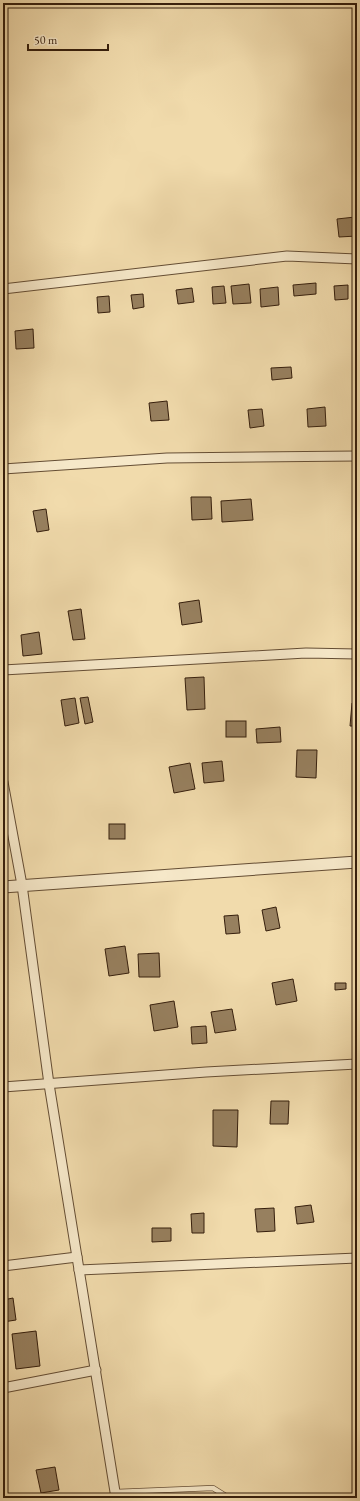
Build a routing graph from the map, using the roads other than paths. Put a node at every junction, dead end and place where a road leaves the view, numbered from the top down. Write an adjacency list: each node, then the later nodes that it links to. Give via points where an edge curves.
1 (357, 259): 2 (street, via 287,256)
2 (3, 289)
3 (357, 456): 4 (street, via 167,458)
4 (3, 469)
5 (357, 654): 6 (street, via 306,653)
6 (3, 670)
7 (3, 782): 9 (street)
8 (357, 862): 9 (street)
9 (22, 886): 10 (street); 12 (street)
10 (3, 887)
11 (357, 1064): 12 (street)
12 (49, 1084): 13 (street); 14 (street)
13 (3, 1087)
14 (77, 1257): 16 (street); 17 (street)
15 (357, 1258): 17 (street)
16 (3, 1266)
17 (79, 1270): 18 (street)
18 (96, 1370): 19 (street); 20 (street)
19 (3, 1388)
20 (116, 1495): 21 (lane, via 213,1488)
21 (229, 1498)

